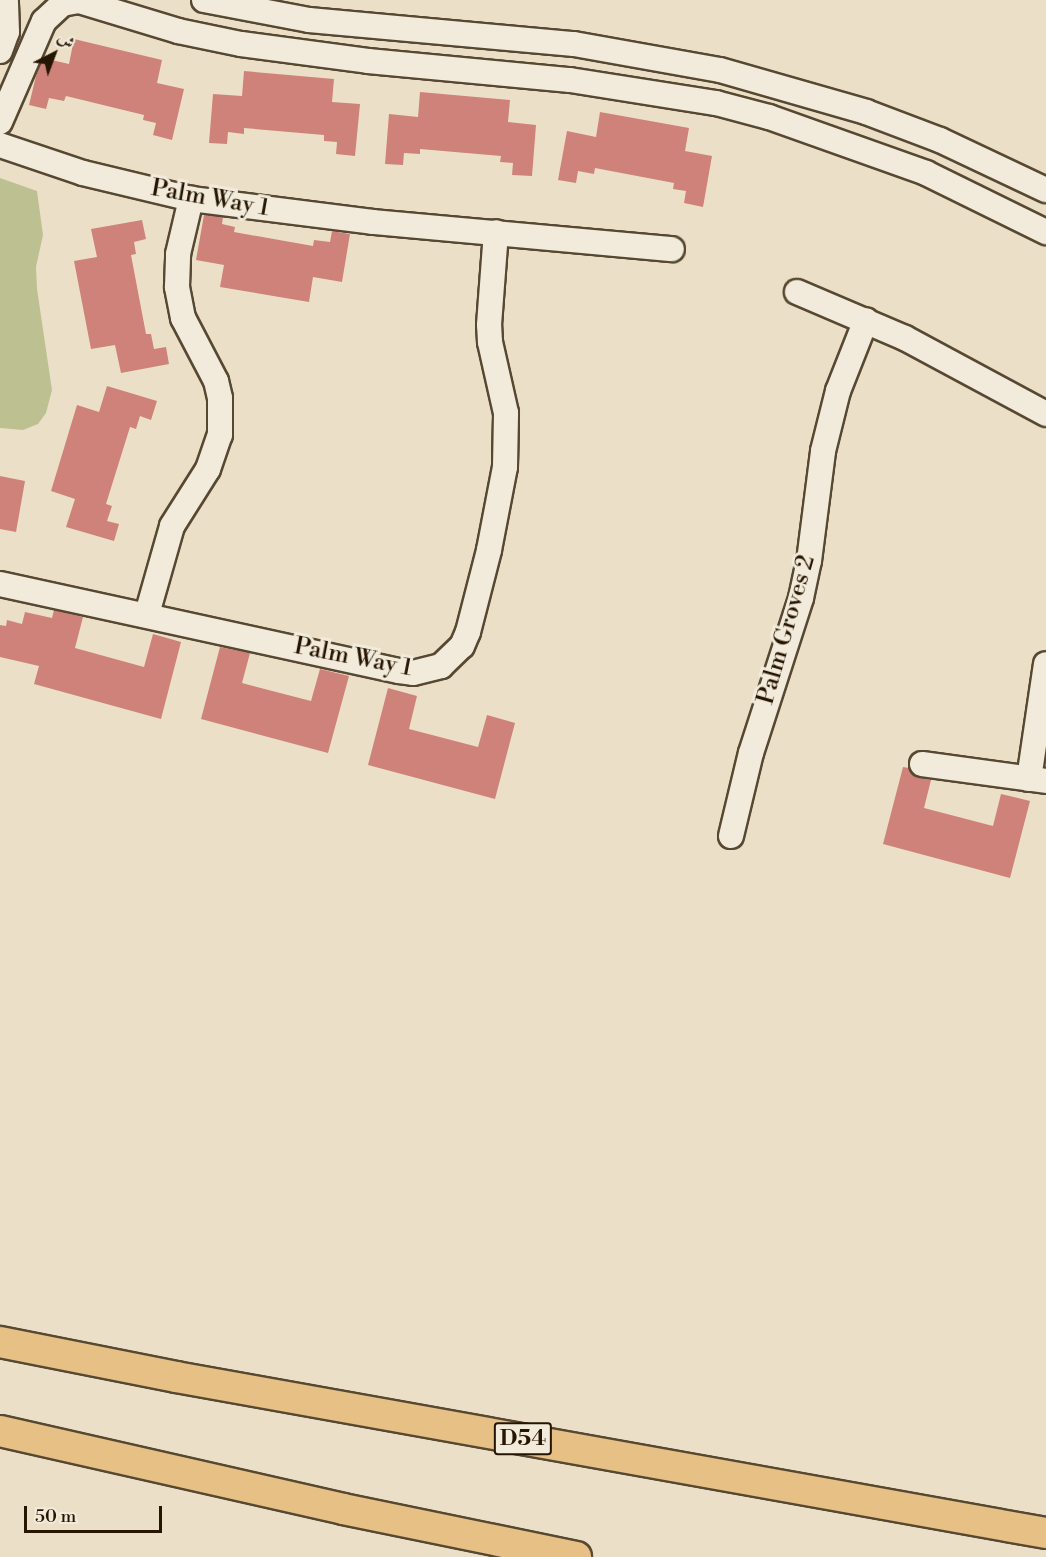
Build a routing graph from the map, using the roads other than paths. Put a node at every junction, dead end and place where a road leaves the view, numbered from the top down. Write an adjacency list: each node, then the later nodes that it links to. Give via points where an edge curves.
1 (204, 0): 7 (street, via 309,20 574,44 670,59)
2 (77, 1): 4 (street, via 55,8); 8 (street, via 178,31 273,49 570,80)
3 (4, 17): 4 (street, via 25,22); 5 (street, via 5,40)
4 (36, 36): 6 (street)
5 (0, 51)
6 (10, 73): 9 (street)
7 (753, 78): 8 (street, via 735,86 696,80 685,85); 11 (street, via 866,112)
8 (679, 96): 13 (street, via 769,117 862,148 926,173)
9 (0, 122)
10 (0, 145): 12 (street, Palm Way 1, via 83,173)
11 (1039, 179)
12 (191, 199): 14 (street, Palm Way 1); 20 (street, via 178,254 177,287 183,318 216,381 220,435 208,469 172,526)
13 (1044, 231)
14 (496, 232): 15 (street, Palm Way 1); 20 (street, Palm Way 1, via 489,325 506,413 506,467 468,632 453,657 441,666 413,673)
15 (672, 249)
16 (797, 292): 17 (street)
17 (866, 320): 18 (street); 24 (street, Palm Groves 2, via 837,391 823,451 801,598 751,753)
18 (1046, 414)
19 (0, 584): 20 (street, Palm Way 1)
20 (147, 614)
21 (1046, 664): 23 (street)
22 (922, 764): 23 (street)
23 (1037, 780)
24 (731, 836)
25 (0, 1342): 27 (main road, D54)
26 (0, 1431): 28 (main road)
27 (1046, 1533)
28 (576, 1557)

